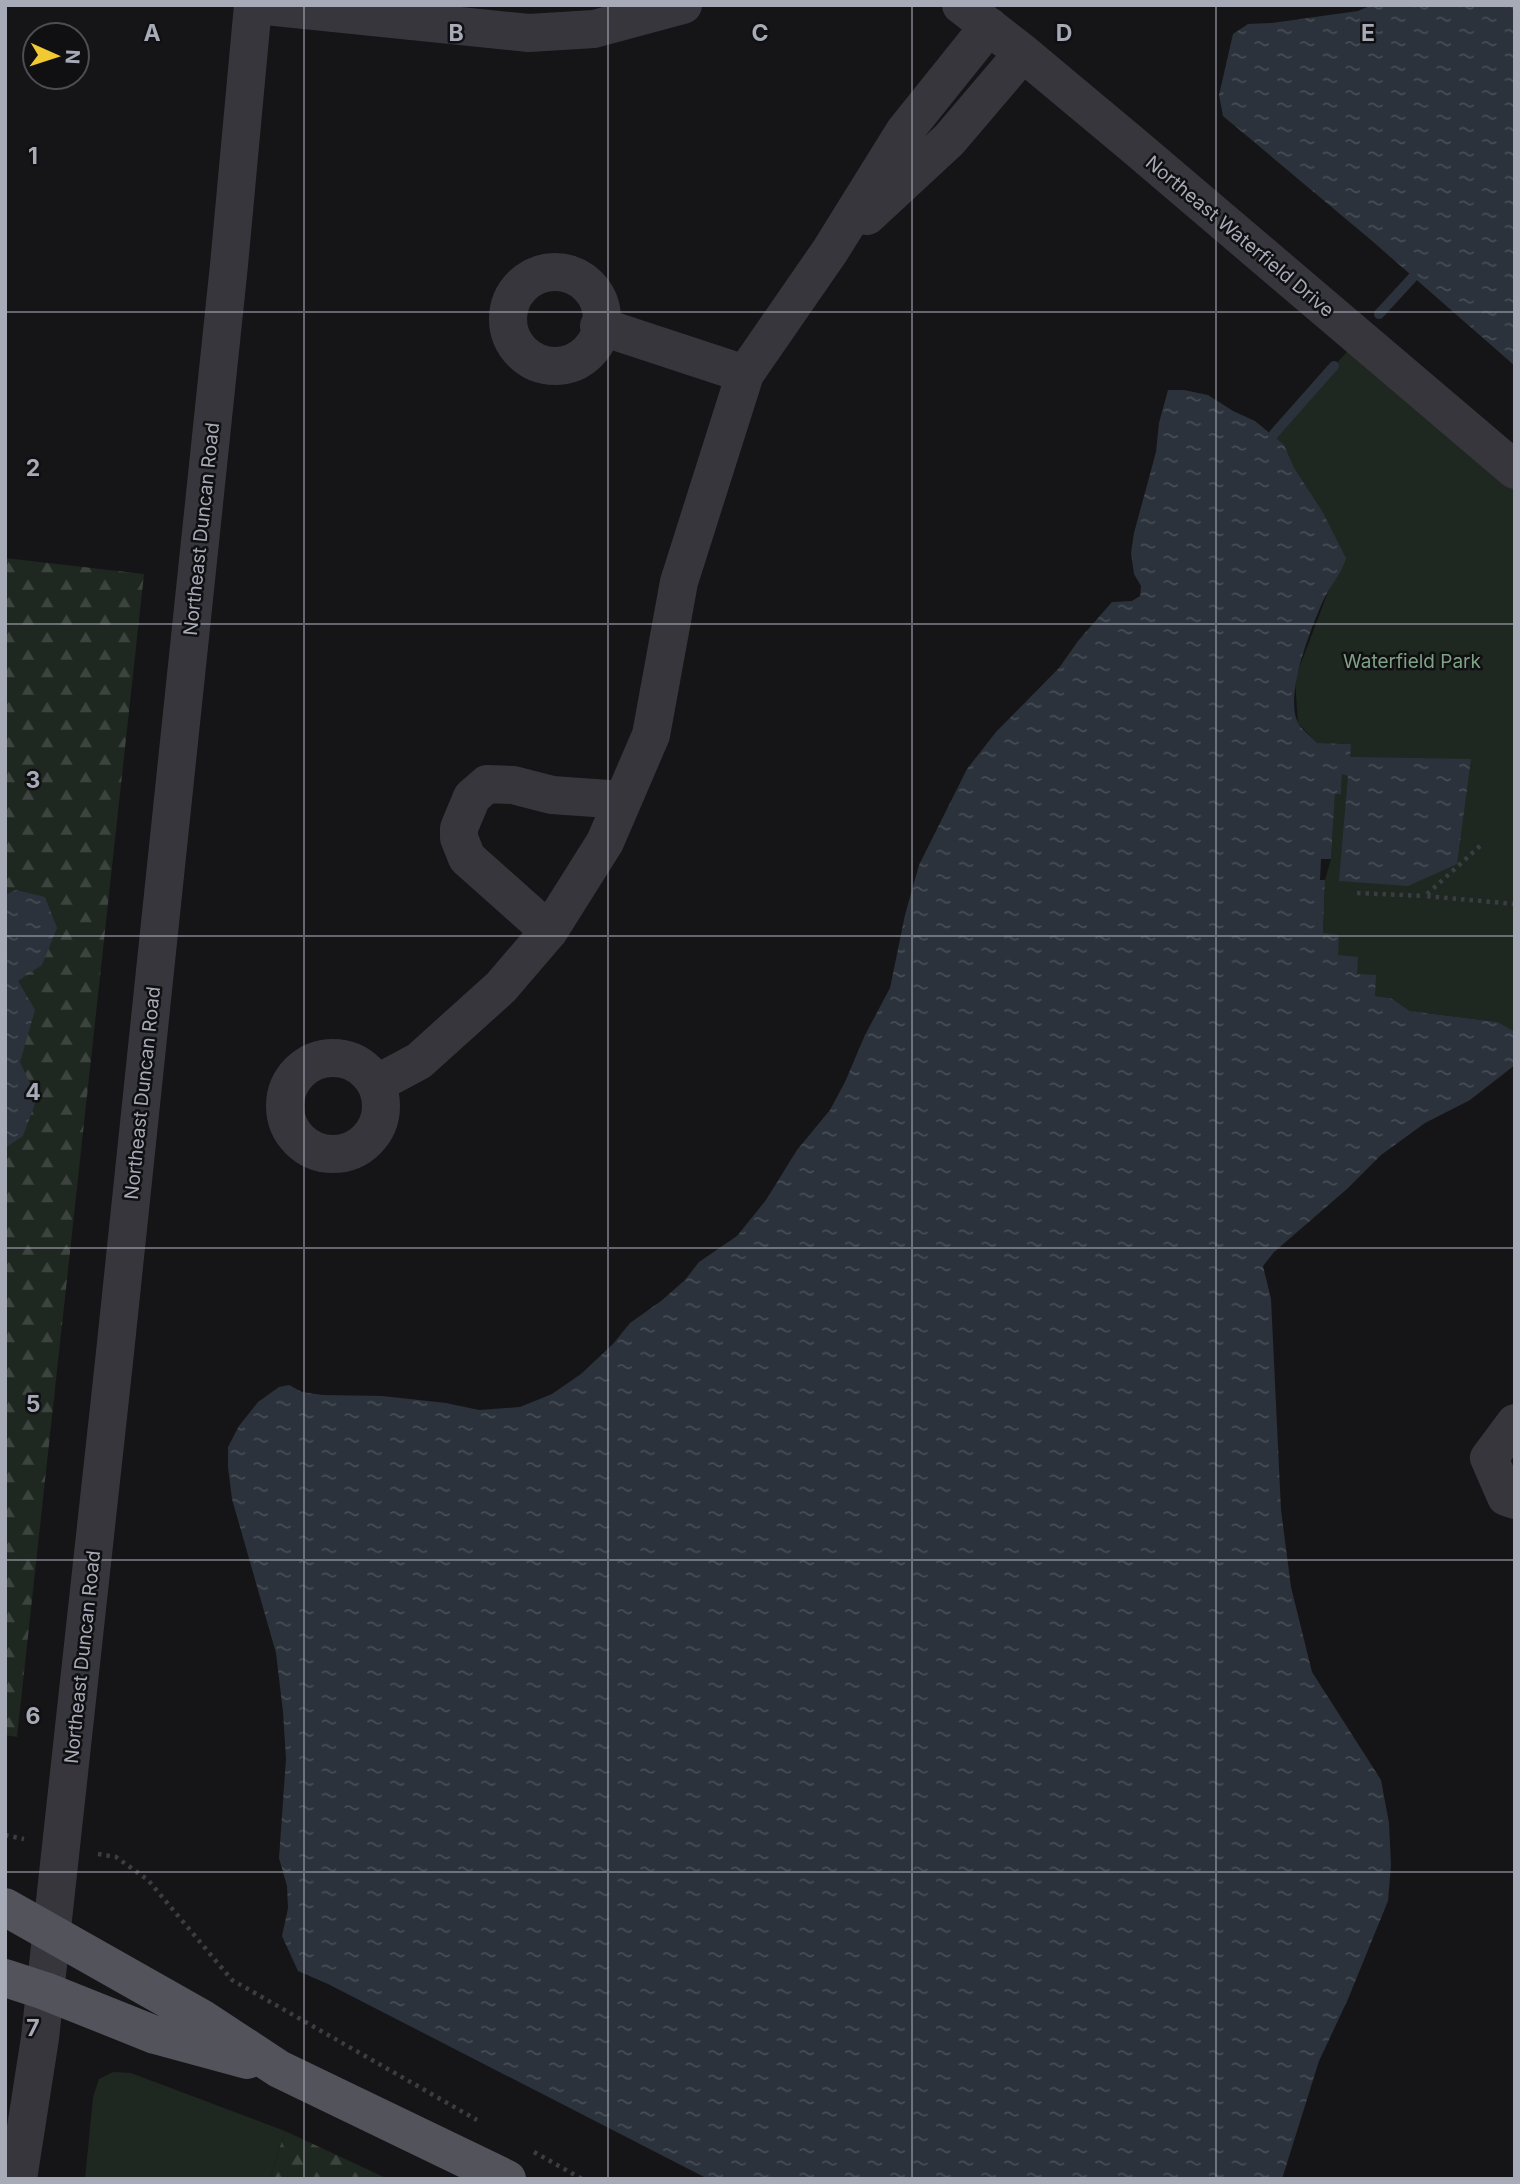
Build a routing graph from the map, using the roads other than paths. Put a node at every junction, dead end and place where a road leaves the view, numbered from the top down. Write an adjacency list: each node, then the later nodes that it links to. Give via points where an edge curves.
1 (254, 5): 2 (street, via 529,33 594,29); 15 (street, Northeast Duncan Road)
2 (683, 5)
3 (975, 16): 4 (street, Northeast Waterfield Drive); 5 (street)
4 (1023, 53): 5 (street, via 949,140); 8 (street, Northeast Waterfield Drive)
5 (830, 251): 7 (street)
6 (599, 326): 7 (street)
7 (745, 374): 9 (street, via 679,582 651,735)
8 (1515, 470)
9 (623, 800): 10 (street, via 605,842); 10 (street, via 487,784 472,797 459,828 467,858)
10 (549, 931): 11 (street, via 500,987 419,1061)
11 (376, 1084)
12 (1515, 1423): 13 (street, via 1489,1458 1506,1497)
13 (1515, 1500)
14 (5, 1907): 15 (main road)
15 (51, 1933): 17 (street, Northeast Duncan Road); 18 (main road, via 203,2019)
16 (5, 1978): 17 (main road)
17 (45, 1991): 18 (main road, via 155,2035); 19 (street, Northeast Duncan Road)
18 (279, 2069): 20 (main road)
19 (18, 2179)
20 (507, 2179)

